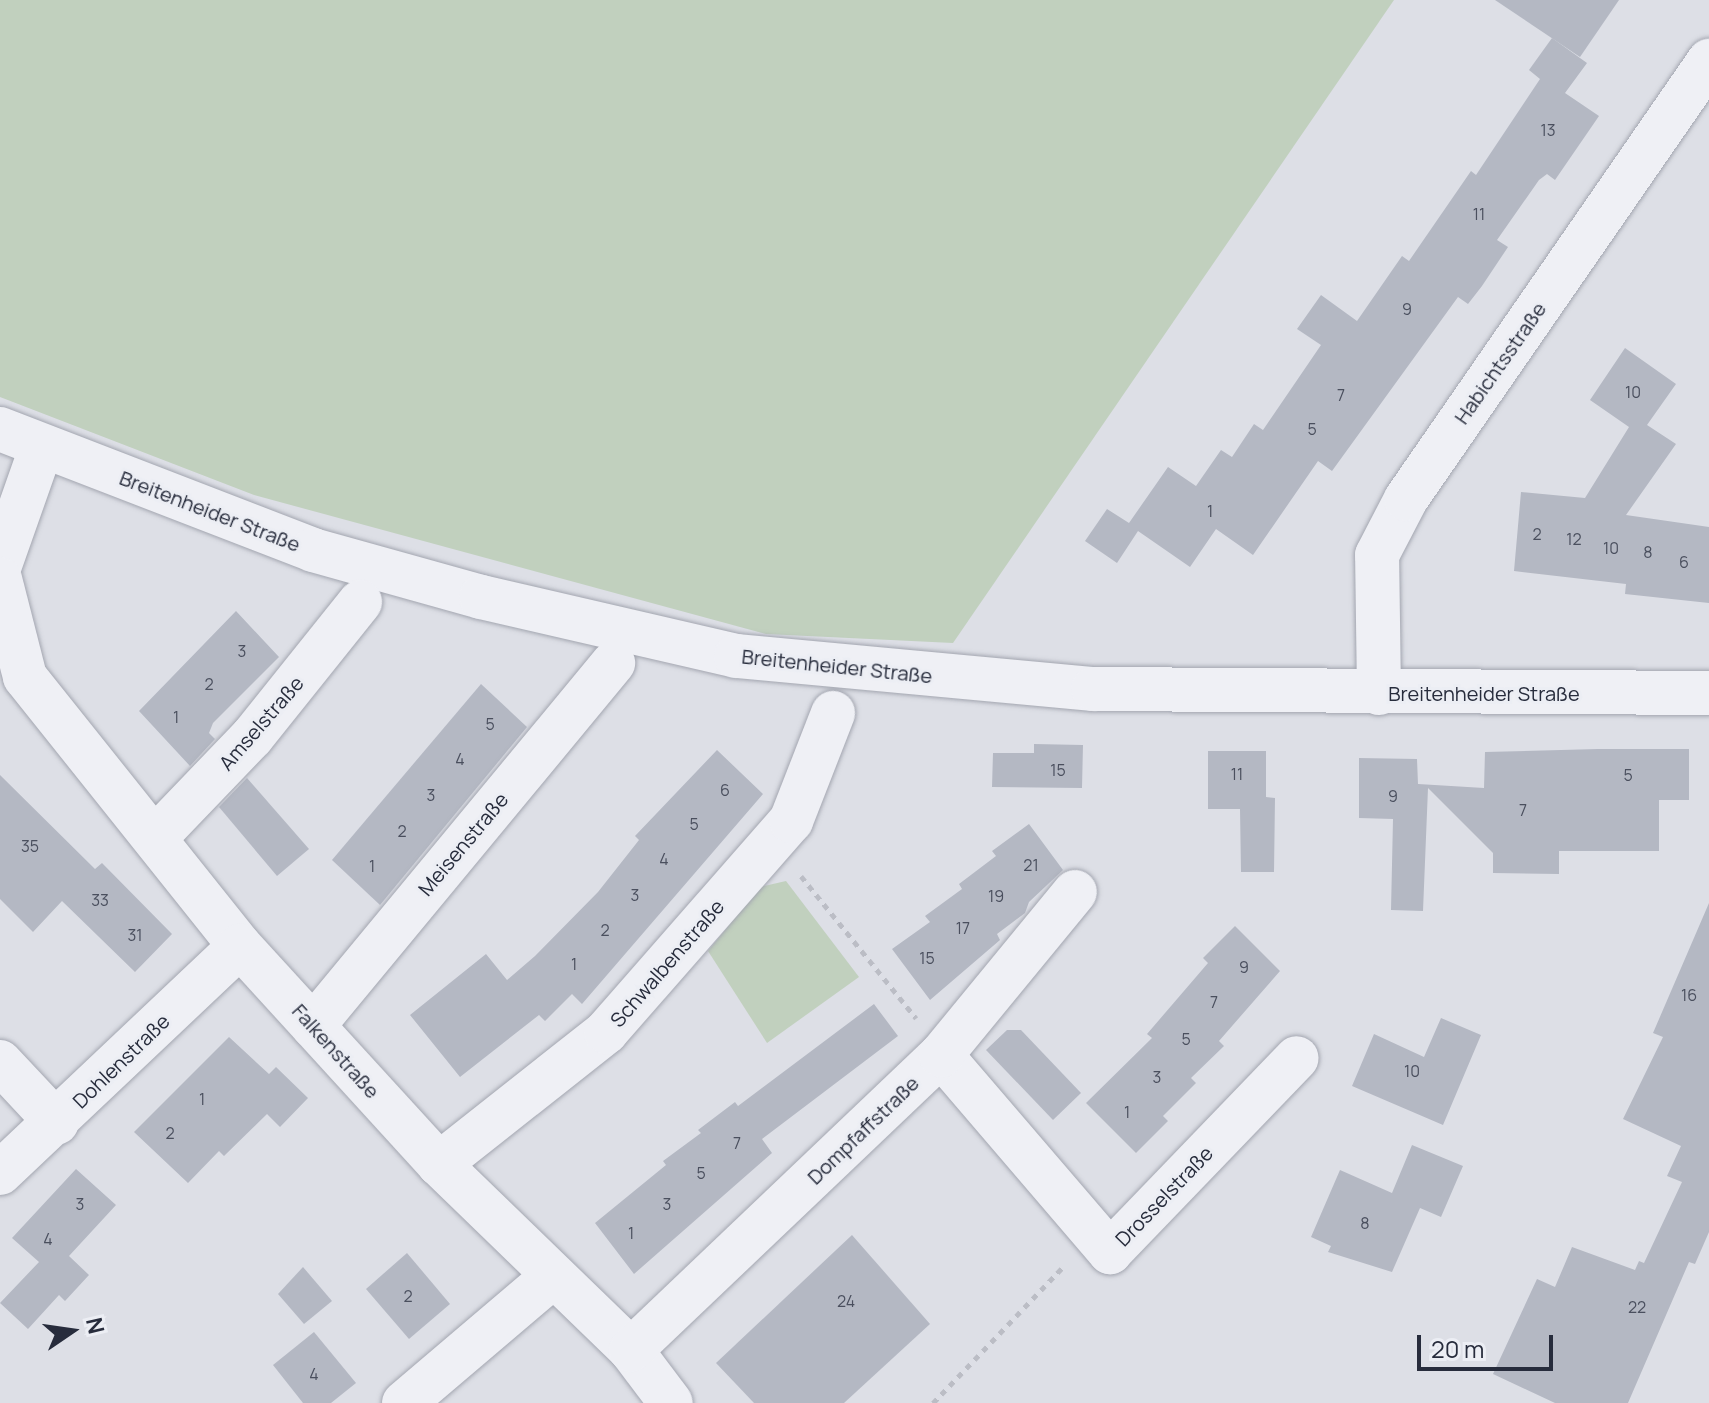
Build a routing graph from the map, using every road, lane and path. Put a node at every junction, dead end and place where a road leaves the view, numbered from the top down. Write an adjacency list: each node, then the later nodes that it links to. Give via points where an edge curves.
1 (1709, 61): 9 (street, Habichtsstraße, via 1406,499 1377,555)
2 (0, 429): 3 (street, Breitenheider Straße)
3 (42, 446): 4 (street); 9 (street, Breitenheider Straße, via 313,550 481,597 736,656 1093,689)
4 (0, 565)
5 (0, 579): 8 (street)
6 (360, 602): 12 (street, Amselstraße, via 252,737)
7 (613, 663): 16 (street, Meisenstraße)
8 (12, 690): 12 (street, Falkenstraße)
9 (1379, 693): 10 (street, Breitenheider Straße)
10 (1709, 693)
11 (833, 713): 13 (street, Schwalbenstraße, via 791,821)
12 (155, 838): 15 (street, Falkenstraße)
13 (773, 841): 17 (path); 21 (street, Schwalbenstraße, via 606,1032)
14 (1075, 892): 17 (street, Dompfaffstraße)
15 (240, 946): 16 (street, Falkenstraße); 20 (street, Dohlenstraße)
16 (313, 1026): 21 (street, Falkenstraße)
17 (942, 1054): 23 (street, Drosselstraße); 25 (street, Dompfaffstraße)
18 (1297, 1058): 23 (street, Drosselstraße, via 1110,1252)
19 (0, 1062): 20 (street)
20 (57, 1123): 22 (street, Dohlenstraße)
21 (439, 1164): 24 (street, Falkenstraße)
22 (0, 1173)
23 (1095, 1234): 28 (path)
24 (551, 1278): 25 (street, Falkenstraße); 26 (street)
25 (631, 1350): 27 (street, Falkenstraße)
26 (404, 1403)
27 (671, 1403)
28 (933, 1403)

